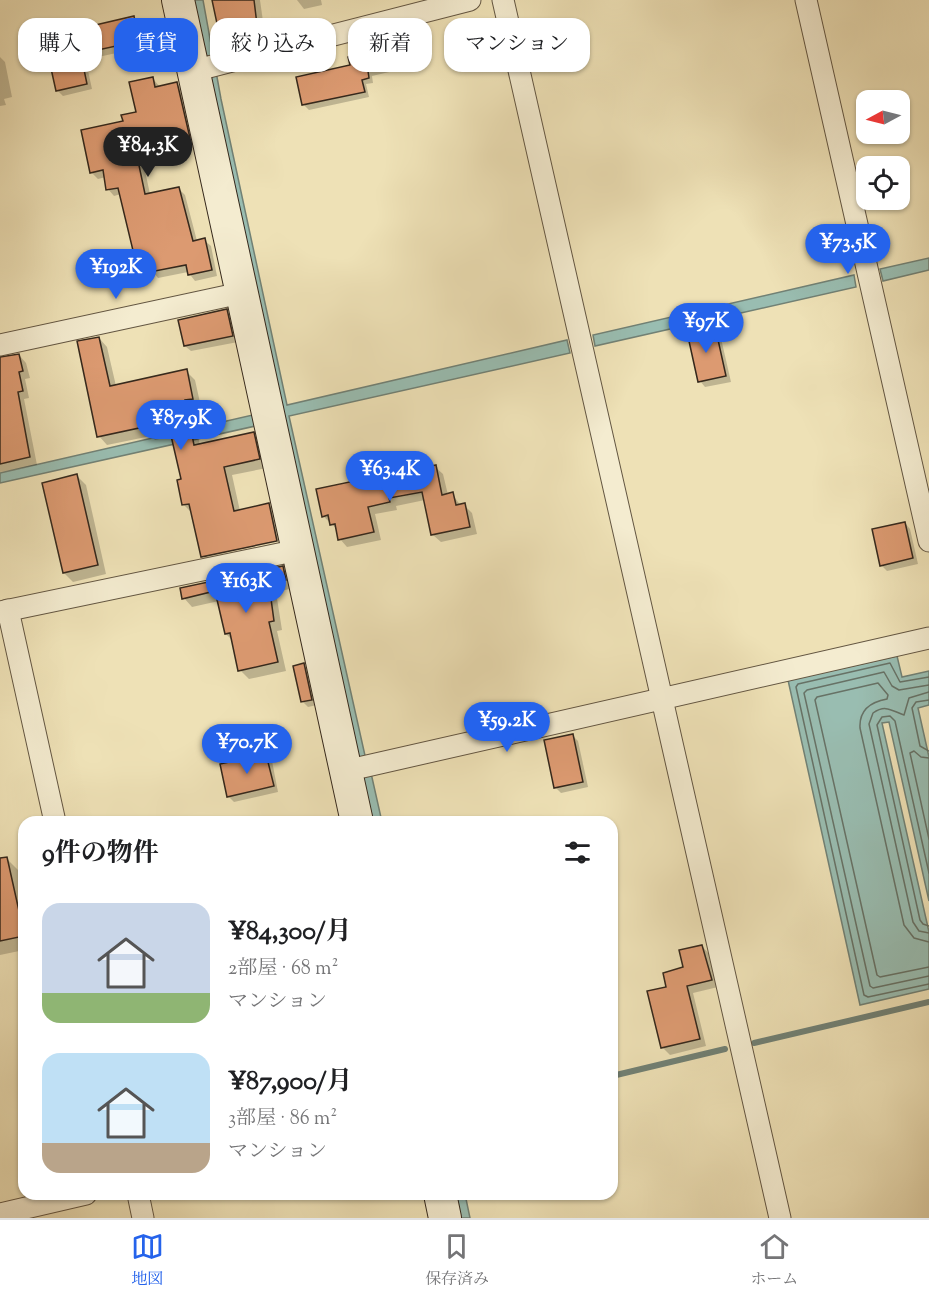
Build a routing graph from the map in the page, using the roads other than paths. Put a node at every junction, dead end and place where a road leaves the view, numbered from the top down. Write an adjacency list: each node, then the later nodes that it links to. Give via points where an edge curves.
1 (178, 0): 5 (street)
2 (470, 0): 5 (street)
3 (502, 0): 12 (street)
4 (806, 0): 8 (street)
5 (205, 68): 6 (street)
6 (241, 293): 7 (street); 9 (street)
7 (0, 345)
8 (929, 541)
9 (298, 550): 10 (street); 13 (street)
10 (4, 611): 14 (street)
11 (929, 638): 12 (street)
12 (660, 698): 13 (street); 22 (street)
13 (345, 771): 15 (street)
14 (54, 816)
15 (356, 816)
16 (60, 1200): 19 (street)
17 (139, 1200): 20 (street)
18 (441, 1200): 21 (street)
19 (0, 1214)
20 (143, 1218)
21 (445, 1218)
22 (780, 1218)

